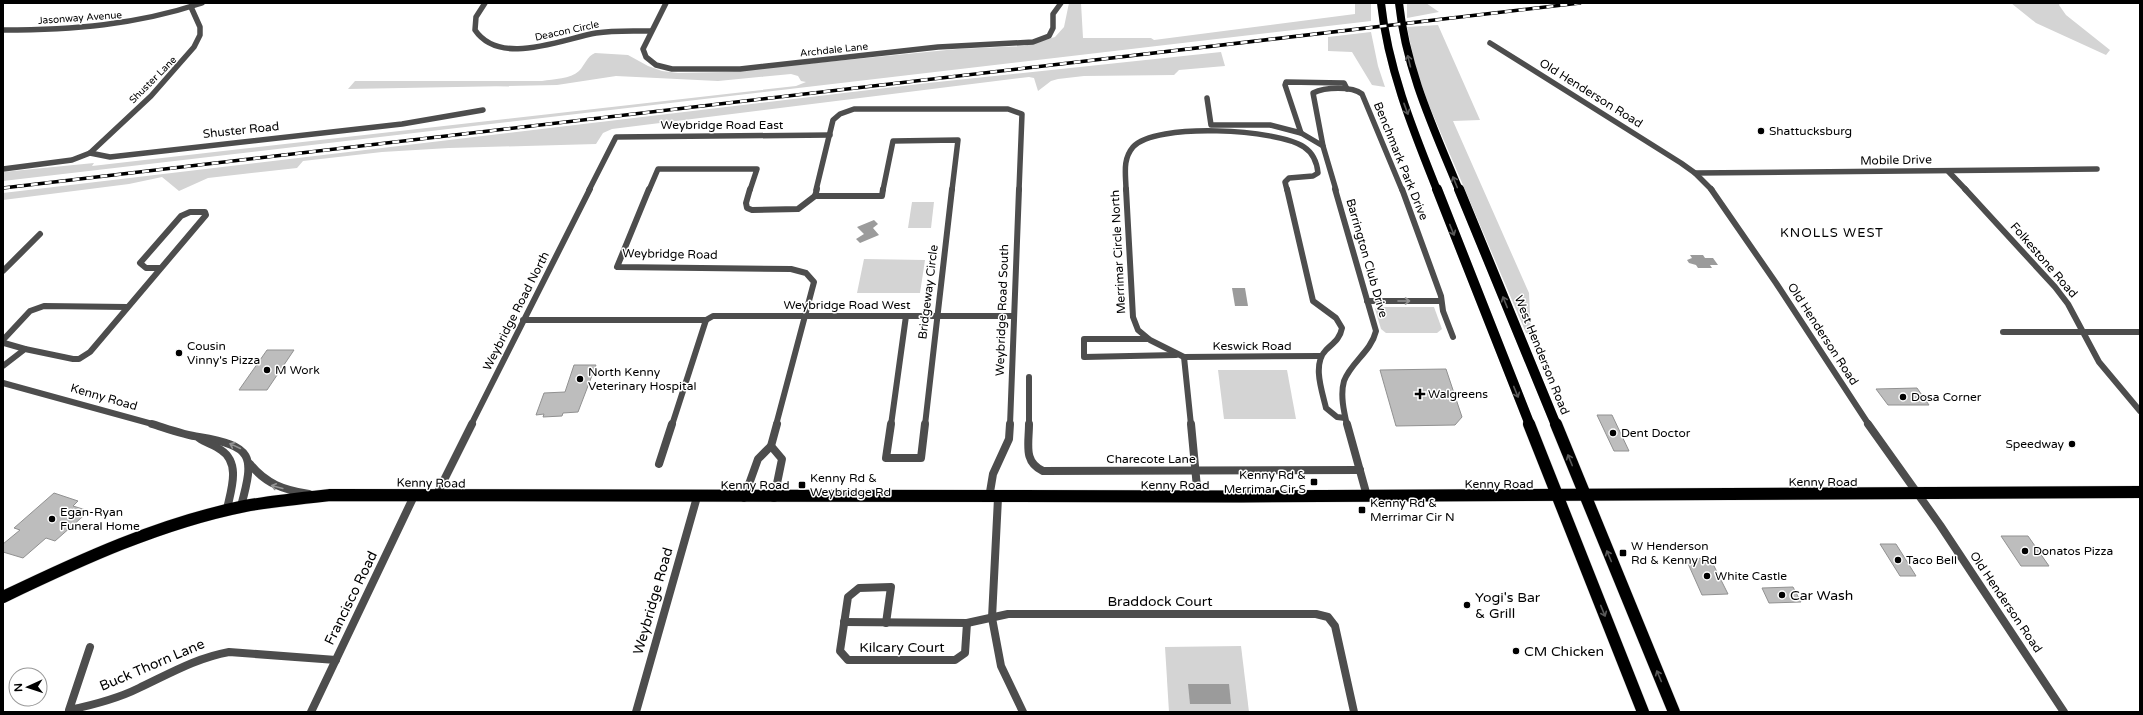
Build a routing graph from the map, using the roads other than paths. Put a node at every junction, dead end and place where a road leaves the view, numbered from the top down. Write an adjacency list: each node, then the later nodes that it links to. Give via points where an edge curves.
1 (202, 3): 7 (street, Jasonway Avenue)
2 (485, 3): 9 (street, Deacon Circle, via 474,18 475,30 490,44 499,46 529,48 607,32)
3 (666, 3): 9 (street, Archdale Lane)
4 (1061, 3): 9 (street, Archdale Lane, via 1053,14 1053,28 1049,36 1037,42 938,47 740,69 682,70 656,65 646,57 643,49)
5 (1381, 3): 64 (main road, one-way to 64, via 1383,28 1393,74)
6 (1399, 3): 62 (main road, West Henderson Road, one-way to 6, via 1412,72)
7 (191, 7): 8 (street, Jasonway Avenue, via 159,17 112,26); 18 (street, Shuster Lane, via 200,22 200,34 196,45 176,69)
8 (3, 30)
9 (651, 32)
10 (1490, 43): 22 (street, Old Henderson Road)
11 (1347, 89): 14 (street, via 1344,83 1286,82); 17 (street, Benchmark Park Drive, via 1321,89 1313,93); 28 (street, Benchmark Park Drive, via 1354,89 1362,94 1412,214)
12 (1207, 98): 14 (street, via 1211,125 1270,126)
13 (483, 110): 18 (street, Shuster Road, via 402,124 110,156)
14 (1301, 133): 17 (street)
15 (830, 135): 16 (street, Weybridge Road East); 23 (street); 33 (street, Weybridge Road South, via 837,115 854,109 1008,109 1017,110 1022,114)
16 (616, 137): 34 (street, Weybridge Road North, via 541,288)
17 (1323, 146): 27 (street, Barrington Club Drive)
18 (90, 153): 19 (street, Shuster Road, via 72,160)
19 (3, 169)
20 (2097, 169): 21 (street, Mobile Drive)
21 (1948, 171): 22 (street, Mobile Drive); 37 (street, Folkestone Road, via 2055,287 2068,304)
22 (1695, 173): 57 (street, Old Henderson Road, via 1712,191 1776,283 1852,402)
23 (815, 196): 30 (street, Weybridge Road, via 798,209 752,210 747,208 746,203 757,169 658,169 617,267 791,269 806,273 814,282); 32 (street, Bridgeway Circle, via 882,196 893,141 958,140)
24 (40, 234): 26 (street)
25 (161, 268): 25 (street, via 206,215 205,212 190,212 182,216 140,263 146,268); 29 (street)
26 (3, 271)
27 (1367, 301): 28 (street, one-way to 28); 49 (street, Barrington Club Drive, via 1376,330 1375,338 1344,382)
28 (1441, 301): 39 (street, Benchmark Park Drive)
29 (128, 308): 41 (street, via 44,306 30,311); 42 (street, via 90,352 79,359)
30 (806, 316): 31 (street, Weybridge Road West); 35 (street, Weybridge Road West, via 713,316); 51 (street, Weybridge Road)
31 (906, 316): 32 (street, Weybridge Road West); 32 (street, Bridgeway Circle, via 886,458 921,458)
32 (937, 316): 33 (street, Weybridge Road West)
33 (1013, 316): 67 (street, Weybridge Road South, via 1009,439 994,474)
34 (522, 320): 35 (street, Weybridge Road West); 60 (street, Weybridge Road North)
35 (706, 320): 53 (street)
36 (2003, 332): 37 (street)
37 (2082, 332): 38 (street); 48 (street, Folkestone Road, via 2103,368)
38 (2140, 332)
39 (1453, 337)
40 (1148, 339): 43 (street, Merrimar Circle North); 43 (street, Keswick Road, via 1084,339 1084,357); 44 (street, Merrimar Circle North, via 1138,330 1133,317 1125,164 1128,153 1141,141 1177,131 1247,133 1274,136 1300,145 1311,154 1318,165 1318,173 1313,176 1289,178 1285,182 1313,301 1336,318 1342,328 1340,338)
41 (3, 340): 42 (street)
42 (25, 349): 45 (street)
43 (1181, 356): 44 (street, Keswick Road); 55 (street)
44 (1320, 356): 49 (street, via 1319,366 1326,408 1337,417)
45 (3, 366)
46 (1029, 378): 55 (street, Charecote Lane, via 1029,460 1034,467 1043,472)
47 (3, 383): 50 (street, Kenny Road)
48 (2140, 411)
49 (1345, 418): 54 (street, Barrington Club Drive)
50 (198, 437): 52 (street, Kenny Road, one-way to 50, via 241,448 218,440); 70 (street, Kenny Road, via 224,451 233,465)
51 (771, 446): 65 (street, Weybridge Road, via 758,459); 66 (street, via 782,459)
52 (250, 464): 58 (street, Kenny Road, one-way to 52, via 270,485 259,477); 69 (street)
53 (659, 464)
54 (1360, 470): 55 (street, Charecote Lane); 61 (street, Barrington Club Drive)
55 (1196, 472): 68 (street)
56 (2140, 492): 57 (main road, Kenny Road)
57 (1917, 494): 62 (main road, Kenny Road); 84 (street, Old Henderson Road)
58 (330, 495): 59 (main road, Kenny Road); 69 (main road, Kenny Road, via 295,497)
59 (414, 496): 60 (main road, Kenny Road); 77 (street, Francisco Road)
60 (436, 496): 63 (main road, Kenny Road)
61 (1367, 496): 64 (main road, Kenny Road); 68 (main road, Kenny Road)
62 (1584, 496): 64 (main road, Kenny Road); 83 (main road, West Henderson Road, one-way to 62)
63 (697, 497): 65 (main road, Kenny Road); 79 (street, Weybridge Road)
64 (1558, 497): 82 (main road, one-way to 82)
65 (744, 498): 66 (main road, Kenny Road)
66 (774, 498): 67 (main road, Kenny Road)
67 (993, 498): 68 (main road, Kenny Road); 72 (street, Weybridge Road South)
68 (1198, 498)
69 (241, 506): 70 (main road, Kenny Road)
70 (227, 509): 71 (main road, Kenny Road, via 126,541 52,572)
71 (3, 597)
72 (992, 618): 75 (street, Kilcary Court); 80 (street, Weybridge Road South, via 1001,666); 81 (street, Braddock Court, via 1008,614 1316,614 1328,617 1336,626)
73 (844, 622): 74 (street, Kilcary Court); 74 (street, Kilcary Court, via 848,597 859,588 891,587); 75 (street, Kilcary Court, via 840,651 848,660 955,660 965,653)
74 (886, 623): 75 (street, Kilcary Court)
75 (967, 623)
76 (90, 647): 77 (street, Buck Thorn Lane, via 69,710 126,694 215,654 229,652)
77 (336, 660): 78 (street, Francisco Road)
78 (311, 712)
79 (636, 712)
80 (1023, 712)
81 (1354, 712)
82 (1643, 712)
83 (1674, 712)
84 (2064, 712)

